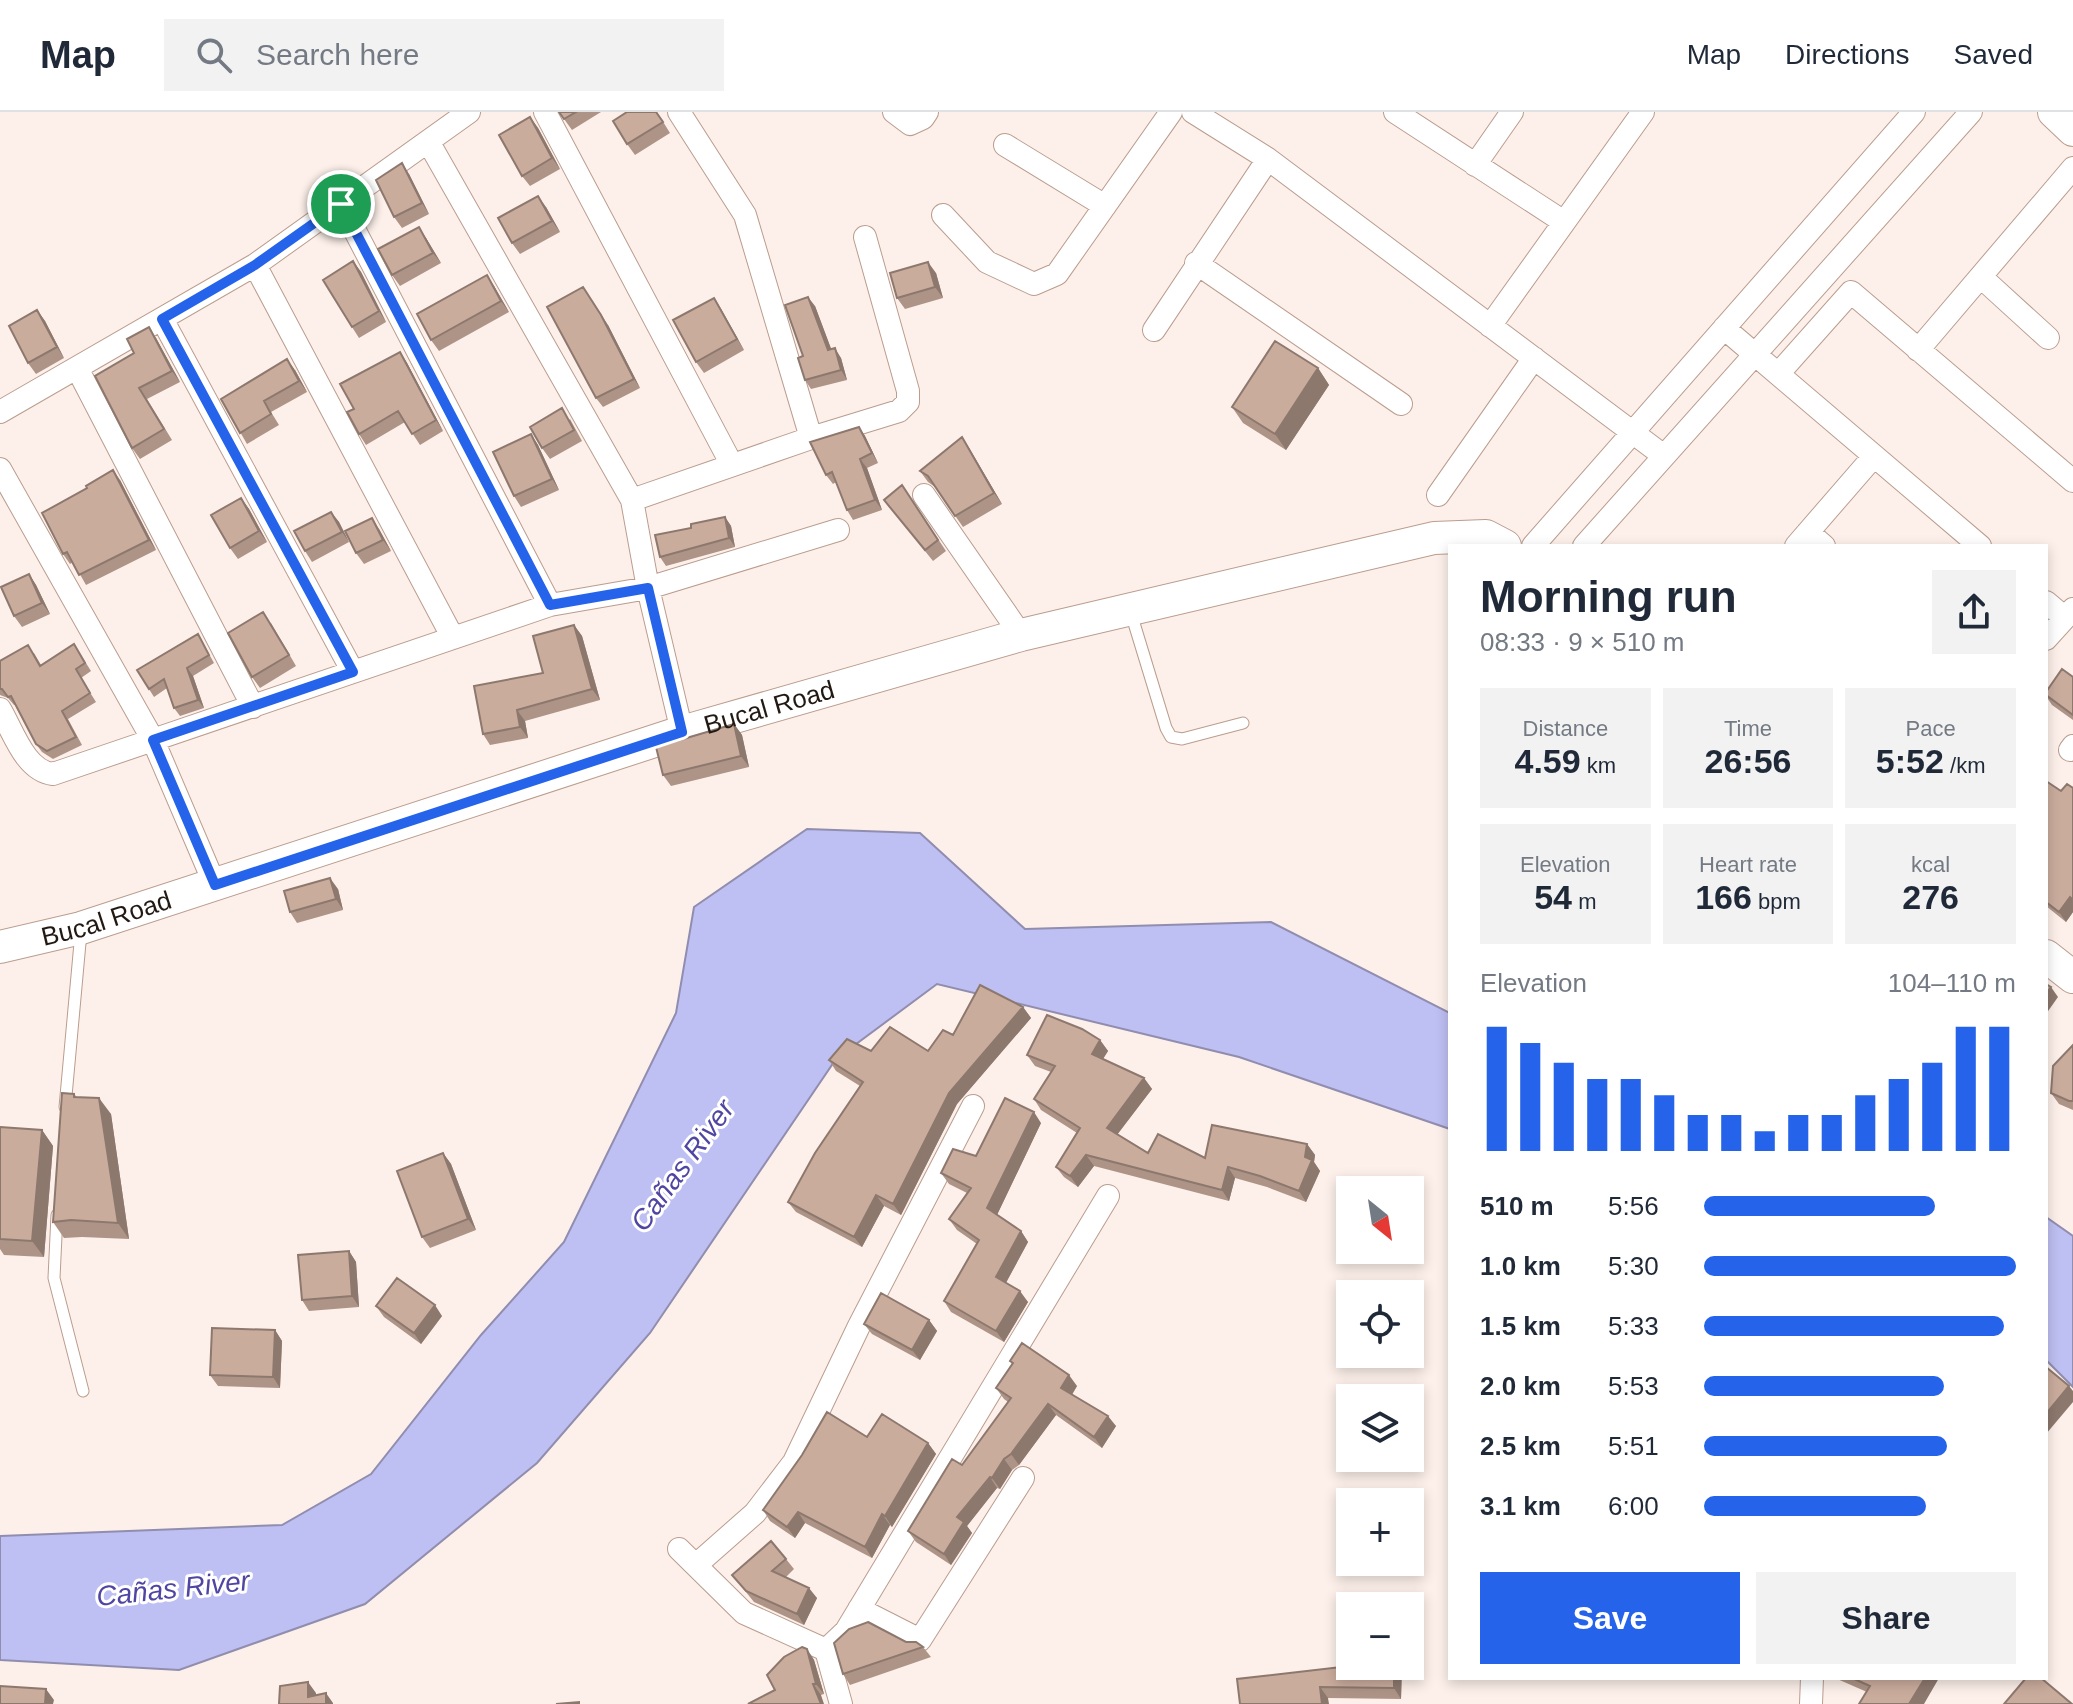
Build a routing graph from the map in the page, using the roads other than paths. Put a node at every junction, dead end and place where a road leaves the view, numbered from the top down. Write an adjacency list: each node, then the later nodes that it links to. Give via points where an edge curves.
1 (469, 112): 15 (street)
2 (545, 112): 44 (street)
3 (679, 112): 41 (street, via 745,215)
4 (894, 112): 5 (street, via 910,124)
5 (927, 112)
6 (1171, 112): 21 (street)
7 (1193, 112): 17 (street)
8 (1396, 112): 18 (street)
9 (1512, 112): 18 (street)
10 (1643, 112): 23 (street)
11 (1914, 112): 30 (street)
12 (1971, 112): 34 (street)
13 (2054, 112): 14 (street)
14 (2073, 130)
15 (429, 143): 20 (street); 49 (street)
16 (1005, 145): 21 (street)
17 (1268, 159): 25 (street); 29 (street)
18 (1475, 165): 23 (street)
19 (2073, 168): 27 (street)
20 (341, 204): 26 (street); 58 (street)
21 (1105, 206): 22 (street, via 1057,274 1034,284 987,262)
22 (943, 215)
23 (1564, 222): 29 (street)
24 (865, 237): 41 (street, via 908,402 899,411)
25 (1196, 263): 31 (street); 38 (street)
26 (255, 265): 28 (street); 63 (street)
27 (1981, 277): 32 (street); 33 (street)
28 (162, 319): 36 (street); 64 (street)
29 (1490, 326): 35 (street)
30 (1724, 328): 34 (street); 40 (street)
31 (1154, 330)
32 (2048, 338)
33 (1918, 350): 37 (street, via 1851,292); 46 (street)
34 (1755, 354): 37 (street); 42 (street)
35 (1534, 358): 40 (street); 48 (street)
36 (77, 368): 39 (street); 65 (street)
37 (1778, 374): 43 (street)
38 (1401, 404)
39 (0, 412)
40 (1633, 431): 42 (street); 53 (street)
41 (811, 438): 44 (street)
42 (1664, 456): 54 (street)
43 (1874, 456): 51 (street); 55 (street)
44 (732, 465): 49 (street)
45 (0, 469): 69 (street)
46 (2073, 481)
47 (924, 495): 61 (street)
48 (1438, 495)
49 (632, 500): 56 (street)
50 (838, 530): 56 (street)
51 (1809, 541)
52 (1501, 544): 59 (street, Bucal Road, via 1486,536 1434,538)
53 (1535, 544)
54 (1586, 544)
55 (1978, 544)
56 (648, 588): 58 (street); 68 (street)
57 (2048, 603): 60 (street)
58 (550, 605): 63 (street)
59 (1130, 610): 61 (street, Bucal Road); 67 (lane, via 1171,737 1182,739)
60 (2069, 613): 62 (street)
61 (1021, 635): 68 (street, Bucal Road)
62 (2048, 637)
63 (453, 638): 64 (street)
64 (353, 672): 65 (street)
65 (253, 707): 69 (street)
66 (0, 709): 69 (street, via 42,773 53,774)
67 (1243, 723)
68 (682, 732): 70 (street, Bucal Road)
69 (153, 740): 70 (street)
70 (215, 885): 71 (street, Bucal Road)
71 (81, 928): 72 (street, Bucal Road); 76 (lane)
72 (0, 947)
73 (2048, 958): 74 (street)
74 (2073, 977)
75 (973, 1106): 82 (street, via 794,1462 755,1513)
76 (64, 1127)
77 (1108, 1196): 83 (street)
78 (57, 1203): 79 (lane, via 54,1278)
79 (83, 1391)
80 (1023, 1478): 83 (street, via 920,1640)
81 (679, 1549): 82 (street)
82 (696, 1565): 84 (street, via 744,1613)
83 (859, 1609): 84 (street)
84 (826, 1650): 86 (street)
85 (1812, 1680): 87 (street)
86 (841, 1704)
87 (1811, 1704)

